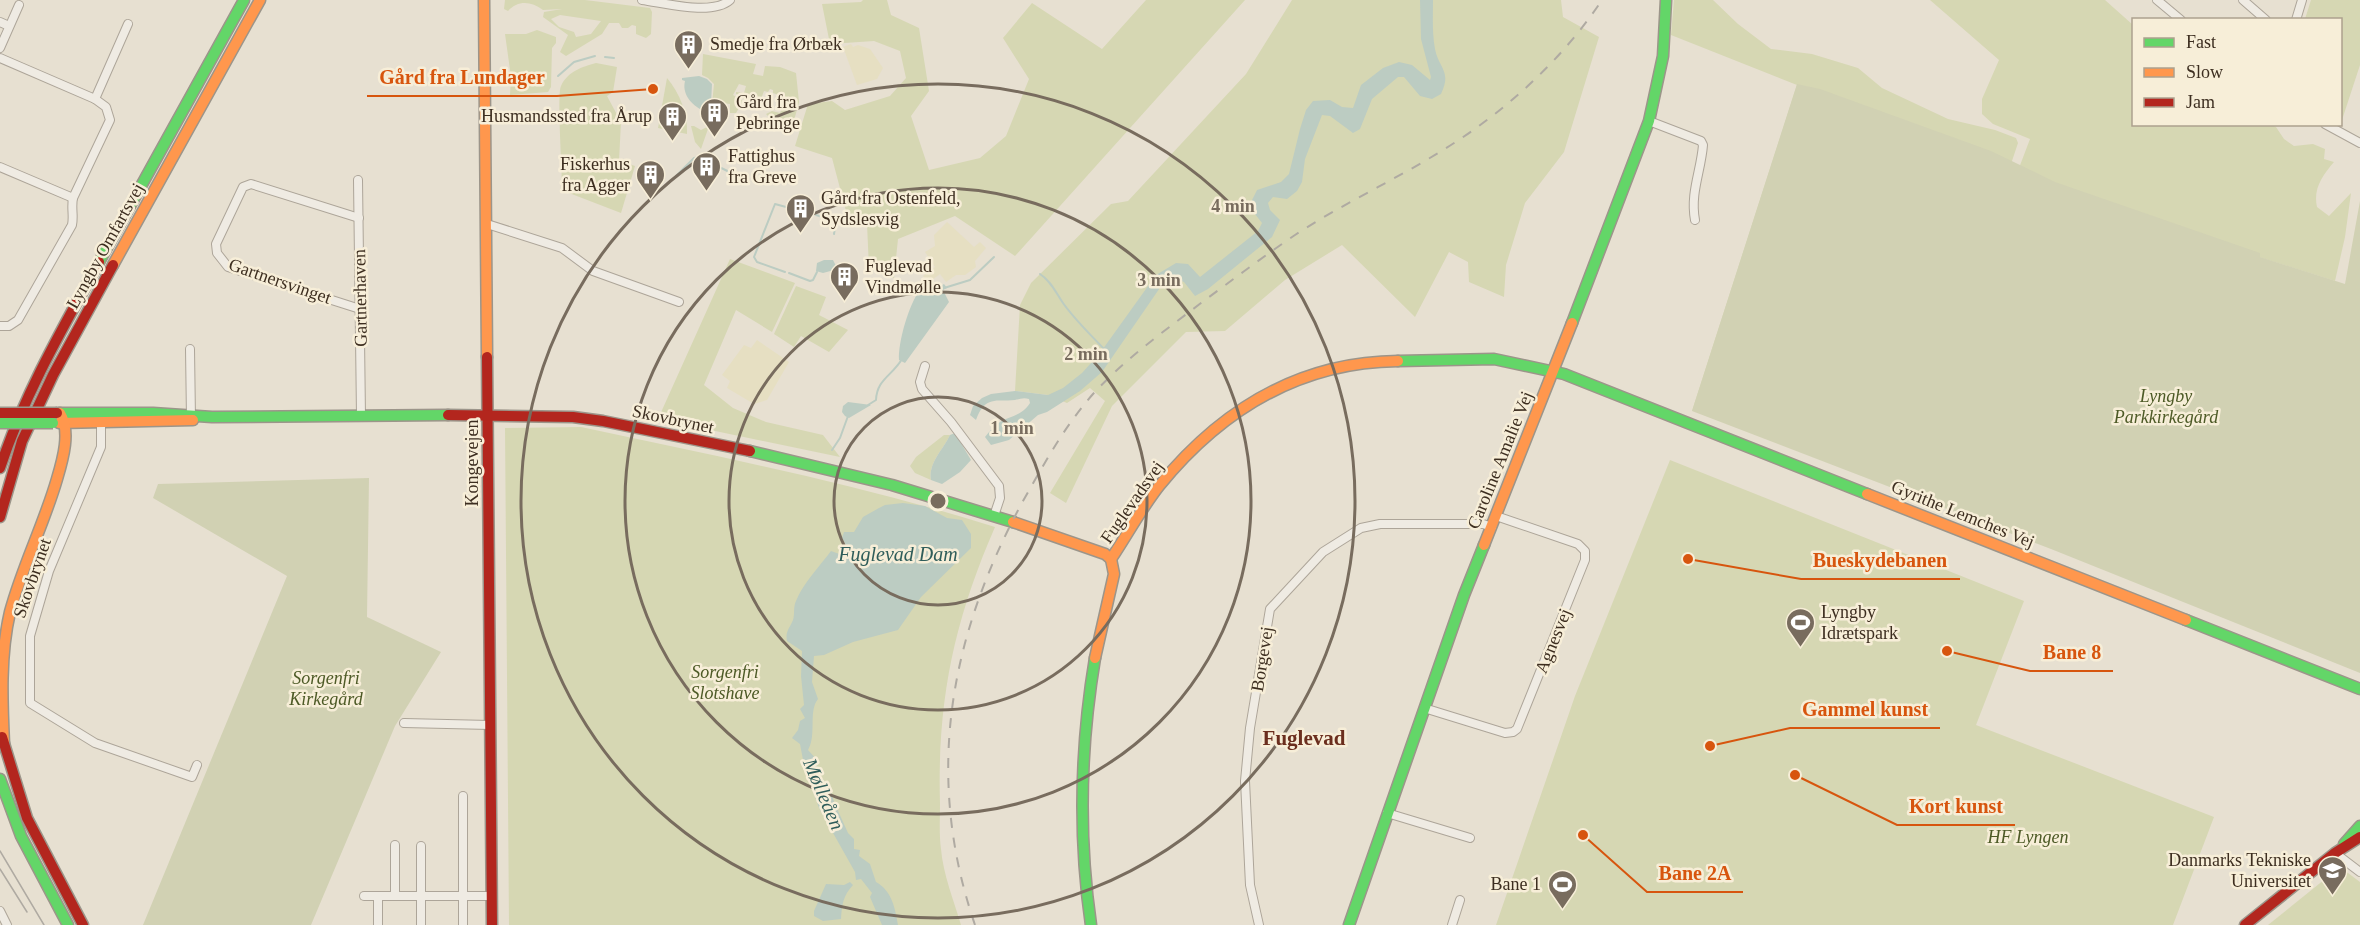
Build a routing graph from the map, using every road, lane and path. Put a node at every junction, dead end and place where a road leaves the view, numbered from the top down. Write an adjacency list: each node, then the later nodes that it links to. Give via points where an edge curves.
1 (244, 0): 42 (main road, Lyngby Omfartsvej, via 40,369)
2 (260, 0): 45 (main road, Lyngby Omfartsvej, via 53,375 22,441)
3 (484, 0): 28 (main road, Kongevejen)
4 (642, 0): 5 (street, via 708,8 720,7)
5 (730, 0)
6 (1666, 0): 20 (main road, Caroline Amalie Vej, via 1663,56)
7 (2157, 0): 11 (street)
8 (2242, 0): 12 (street)
9 (2302, 0): 13 (street)
10 (19, 5): 16 (street)
11 (2179, 18)
12 (2264, 18)
13 (2297, 18)
14 (0, 22): 16 (street)
15 (128, 24): 19 (street)
16 (9, 26): 17 (street)
17 (0, 48)
18 (0, 58): 19 (street)
19 (95, 99): 25 (street, via 110,113 109,127)
20 (1649, 121): 27 (street, via 1701,141 1702,155 1693,190); 34 (main road, Caroline Amalie Vej)
21 (2329, 126): 22 (street)
22 (2360, 143)
23 (0, 167): 25 (street)
24 (358, 180): 26 (street, Gartnerhaven)
25 (73, 198): 31 (street, via 72,225 18,320)
26 (359, 218): 30 (street, Gartnerhaven); 30 (street, Gartnersvinget, via 251,184 243,187 216,244 217,253 228,267)
27 (1695, 220)
28 (487, 224): 29 (street, via 562,248 593,271); 36 (main road, Kongevejen)
29 (679, 302)
30 (360, 309): 37 (street, Gartnerhaven)
31 (0, 326)
32 (190, 349): 38 (street)
33 (925, 366): 43 (street, via 922,389 999,486)
34 (1553, 372): 44 (main road, Caroline Amalie Vej); 47 (main road, Fuglevadsvej, via 1494,359 1377,361 1287,383 1233,414 1191,450 1158,488); 48 (main road, Gyrithe Lemches Vej, via 1742,443)
35 (0, 413): 39 (main road, Skovbrynet, bridge)
36 (488, 415): 37 (main road, Skovbrynet); 43 (main road, Skovbrynet, via 606,421 863,477); 52 (main road, Kongevejen)
37 (361, 416): 38 (main road, Skovbrynet)
38 (191, 417): 40 (main road, Skovbrynet)
39 (59, 418): 40 (main road, Skovbrynet); 41 (main road, Skovbrynet, bridge); 53 (main road, via 59,470 18,585 3,645)
40 (101, 418): 54 (street, Skovbrynet, via 101,447 49,571 30,636 30,703 95,743 135,758 192,777)
41 (0, 423)
42 (0, 468)
43 (994, 516): 47 (main road, Skovbrynet)
44 (1496, 516): 46 (main road, Caroline Amalie Vej); 49 (street, Agnesvej, via 1578,544 1585,551 1585,560 1514,732 1505,733)
45 (0, 517)
46 (1492, 527): 49 (main road, Caroline Amalie Vej); 81 (street, Borgevej, via 1380,524 1360,528 1323,552 1270,609 1245,781 1250,885)
47 (1111, 559): 80 (main road, Fuglevadsvej, via 1114,574 1103,615 1084,738 1081,798)
48 (2360, 689)
49 (1424, 708): 57 (main road, Caroline Amalie Vej)
50 (0, 723): 53 (main road)
51 (404, 723): 52 (street)
52 (490, 725): 69 (main road, Kongevejen)
53 (3, 744): 75 (main road, via 27,818)
54 (197, 765)
55 (0, 779): 74 (main road, via 28,852)
56 (463, 796): 68 (street)
57 (1387, 813): 60 (street); 82 (main road, Caroline Amalie Vej)
58 (2360, 826): 63 (main road)
59 (2360, 837): 63 (main road)
60 (1470, 838)
61 (395, 845): 66 (street)
62 (421, 846): 67 (street)
63 (2336, 852): 64 (street); 84 (main road)
64 (2360, 872)
65 (378, 896): 66 (street); 70 (street); 76 (street)
66 (395, 896): 67 (street)
67 (421, 896): 68 (street); 77 (street)
68 (463, 896): 69 (street); 78 (street)
69 (491, 896): 79 (main road, Kongevejen)
70 (364, 897)
71 (1460, 900): 83 (street)
72 (0, 911): 73 (street)
73 (7, 925)
74 (68, 925)
75 (82, 925)
76 (378, 925)
77 (421, 925)
78 (464, 925)
79 (492, 925)
80 (1091, 925)
81 (1258, 925)
82 (1349, 925)
83 (1452, 925)
84 (2245, 925)

